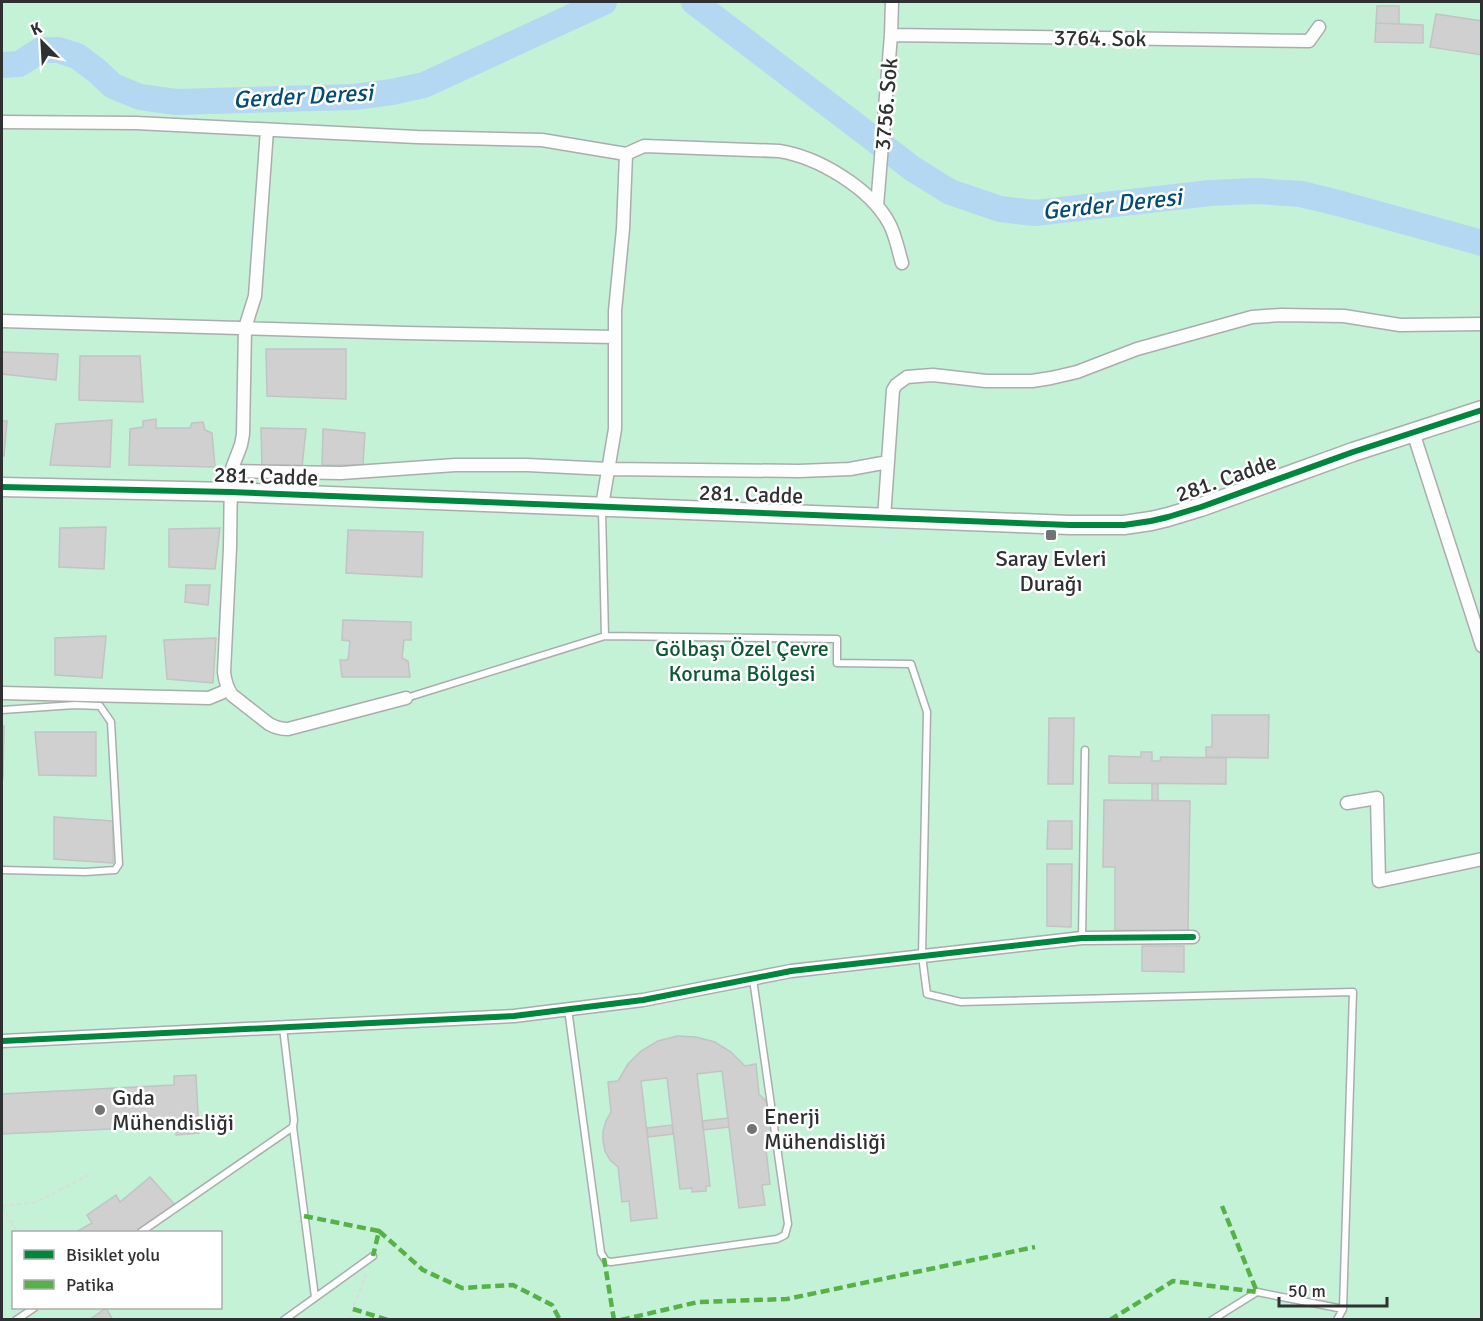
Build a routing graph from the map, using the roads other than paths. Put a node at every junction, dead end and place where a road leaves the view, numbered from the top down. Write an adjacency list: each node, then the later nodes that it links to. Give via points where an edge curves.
1 (892, 2): 3 (street, 3756. Sok)
2 (1319, 27): 3 (street, 3764. Sok, via 1309,41)
3 (891, 34): 7 (street, 3756. Sok)
4 (2, 122): 5 (street, via 136,123)
5 (267, 130): 6 (street, via 542,140); 11 (street, via 255,296)
6 (626, 154): 7 (street, via 644,146 794,153 846,179); 12 (street)
7 (877, 206): 8 (street, via 895,235)
8 (902, 263)
9 (2, 321): 11 (street)
10 (1482, 324): 15 (street, via 1400,325 1344,316 1251,317 1051,378 907,378 893,390)
11 (245, 328): 12 (street); 17 (street, via 243,434)
12 (615, 337): 16 (street, via 615,429)
13 (1482, 410): 14 (street, 281. Cadde)
14 (1413, 432): 21 (street, 281. Cadde, via 1151,521 1070,525); 23 (street)
15 (888, 462): 16 (street, via 850,469 799,471); 21 (street)
16 (608, 469): 17 (street, via 455,465 341,473); 20 (street)
17 (231, 471): 19 (street)
18 (2, 487): 19 (street, 281. Cadde)
19 (230, 492): 20 (street, 281. Cadde); 24 (street, via 224,672)
20 (602, 506): 21 (street, 281. Cadde); 22 (lane)
21 (884, 518)
22 (605, 636): 26 (lane); 34 (lane, via 837,639 837,663 911,664 927,712)
23 (1482, 646)
24 (228, 690): 25 (street, via 209,698); 26 (street, via 269,724 288,729)
25 (2, 693)
26 (406, 698)
27 (2, 710): 31 (lane, via 100,706 111,722 118,864 115,870 85,872)
28 (1085, 750): 33 (lane)
29 (1347, 803): 30 (street, via 1377,798 1379,881)
30 (1482, 859)
31 (2, 870)
32 (1193, 937): 33 (street)
33 (1082, 938): 34 (street)
34 (922, 957): 35 (street); 44 (lane, via 927,994 962,1002 1353,992)
35 (753, 978): 36 (street, via 643,1000); 36 (lane, via 788,1224 785,1235 777,1239 606,1261 601,1253)
36 (568, 1009): 37 (street, via 514,1016)
37 (283, 1027): 38 (street); 39 (lane)
38 (2, 1041)
39 (293, 1127): 40 (lane); 42 (lane)
40 (144, 1231)
41 (373, 1256): 42 (lane)
42 (315, 1298): 46 (lane)
43 (32, 1309): 45 (lane)
44 (1342, 1309): 47 (lane, via 1257,1292); 48 (lane)
45 (16, 1320)
46 (284, 1320)
47 (1212, 1320)
48 (1337, 1320)

